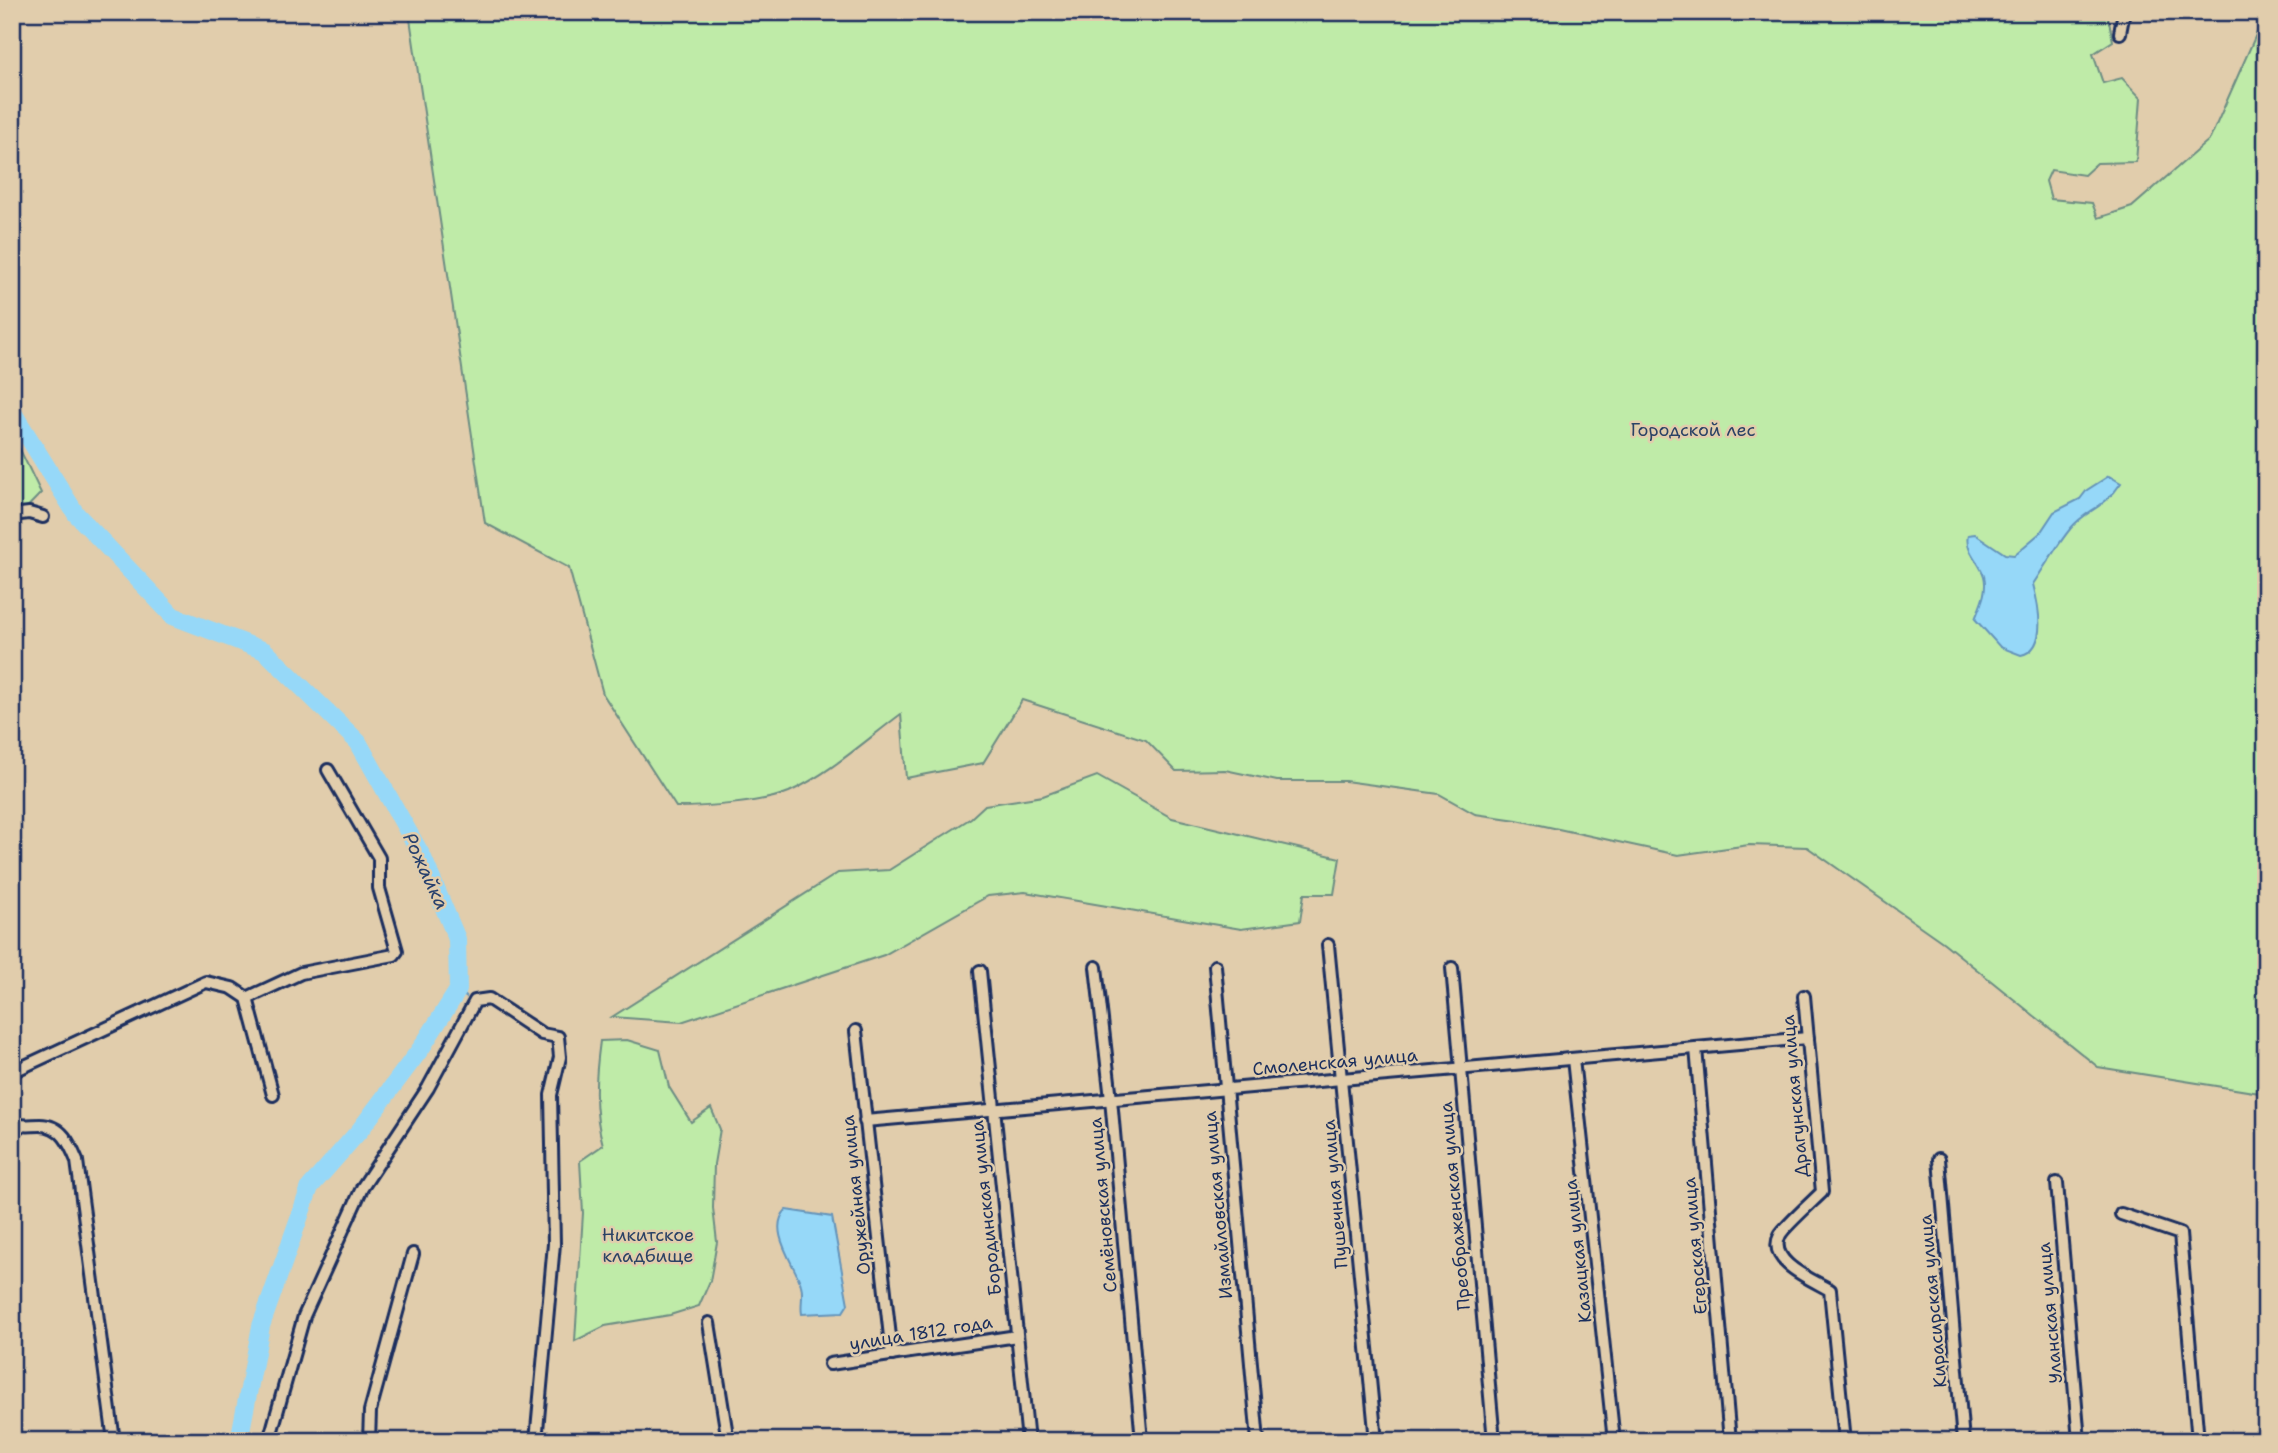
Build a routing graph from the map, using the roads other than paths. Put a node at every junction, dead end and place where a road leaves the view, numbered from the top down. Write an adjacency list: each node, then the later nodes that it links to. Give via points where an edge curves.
1 (2124, 12): 2 (street)
2 (2120, 33)
3 (12, 515): 4 (street)
4 (43, 517)
5 (328, 770): 12 (street, via 379,858 379,888 397,951 301,973)
6 (1328, 945): 19 (street, Пушечная улица)
7 (1215, 966): 20 (street, Измайловская улица)
8 (1096, 967): 22 (street, Семёновская улица)
9 (1452, 968): 17 (street, Преображенская улица)
10 (980, 971): 23 (street, Бородинская улица)
11 (1804, 996): 14 (street, Драгунская улица)
12 (247, 998): 18 (street, via 232,988 206,982); 21 (street)
13 (856, 1031): 24 (street, Оружейная улица)
14 (1808, 1038): 15 (street, Смоленская улица); 46 (street, Драгунская улица, via 1822,1192 1780,1235 1778,1248 1785,1263 1830,1290)
15 (1696, 1048): 16 (street, Смоленская улица); 45 (street, Егерская улица)
16 (1573, 1059): 17 (street, Смоленская улица); 44 (street, Казацкая улица)
17 (1460, 1069): 19 (street, Смоленская улица); 43 (street, Преображенская улица)
18 (12, 1072)
19 (1341, 1079): 20 (street, Смоленская улица); 42 (street, Пушечная улица)
20 (1225, 1089): 22 (street, Смоленская улица); 41 (street, Измайловская улица)
21 (273, 1095)
22 (1111, 1099): 23 (street, Смоленская улица); 40 (street, Семёновская улица)
23 (993, 1110): 24 (street, Смоленская улица); 31 (street, Бородинская улица)
24 (865, 1121): 32 (street, Оружейная улица)
25 (12, 1123): 34 (street, via 44,1125 66,1136 78,1161)
26 (1939, 1159): 47 (street, Кирасирская улица)
27 (2057, 1183): 48 (street, Уланская улица)
28 (2121, 1214): 49 (street, via 2180,1234)
29 (413, 1254): 36 (street, via 370,1410)
30 (709, 1323): 38 (street)
31 (1017, 1336): 32 (street, улица 1812 года); 39 (street, Бородинская улица)
32 (892, 1355): 33 (street, улица 1812 года)
33 (830, 1364)
34 (114, 1441)
35 (270, 1441): 37 (street, via 304,1316 362,1188 428,1088 462,1020 475,1001 489,999 542,1034 558,1037 560,1057 551,1095 554,1244)
36 (369, 1441)
37 (536, 1441)
38 (727, 1441)
39 (1028, 1441)
40 (1142, 1441)
41 (1258, 1441)
42 (1376, 1441)
43 (1494, 1441)
44 (1614, 1441)
45 (1730, 1441)
46 (1845, 1441)
47 (1963, 1441)
48 (2079, 1441)
49 (2199, 1441)

